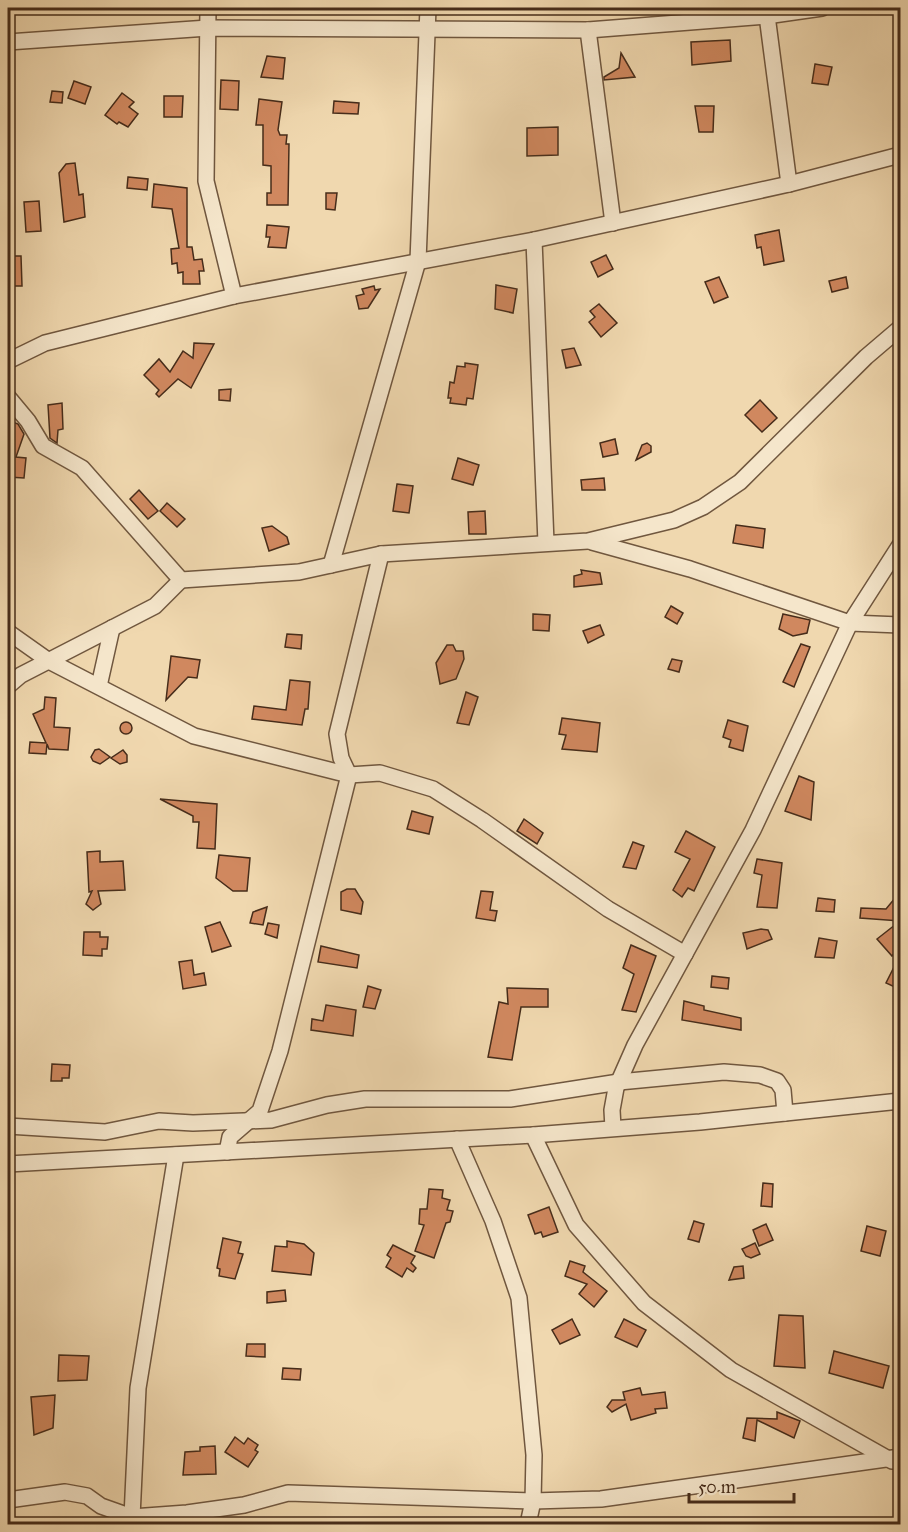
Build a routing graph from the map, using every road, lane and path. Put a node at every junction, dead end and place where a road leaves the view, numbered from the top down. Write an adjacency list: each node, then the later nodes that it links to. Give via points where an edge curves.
1 (208, 8): 6 (street)
2 (428, 8): 5 (street)
3 (822, 8): 4 (street)
4 (766, 12): 7 (street); 10 (street)
5 (427, 27): 6 (street); 7 (street); 13 (street)
6 (208, 28): 8 (street); 14 (street, via 206,181)
7 (588, 30): 11 (street)
8 (8, 42)
9 (900, 155): 10 (street)
10 (789, 184): 11 (street)
11 (613, 223): 12 (street)
12 (534, 240): 13 (street); 19 (street)
13 (418, 261): 14 (street); 22 (street)
14 (234, 296): 16 (street, via 45,343)
15 (900, 328): 18 (street, via 740,482 703,507 674,520)
16 (8, 361)
17 (8, 397): 23 (street, via 43,446 82,468)
18 (588, 541): 19 (street); 24 (street, via 690,569)
19 (546, 543): 21 (street)
20 (900, 545): 24 (street)
21 (381, 554): 22 (street); 31 (street, via 337,734)
22 (331, 565): 23 (street, via 299,572)
23 (181, 580): 26 (street, via 155,606)
24 (850, 623): 25 (street); 32 (street, via 753,830)
25 (900, 625)
26 (112, 628): 28 (street); 30 (street)
27 (8, 632): 28 (street)
28 (49, 661): 29 (street); 30 (street)
29 (8, 686)
30 (99, 687): 31 (street, via 194,736)
31 (349, 775): 32 (street, via 380,773 434,789 608,909); 36 (street, via 280,1052 260,1111)
32 (685, 954): 33 (street)
33 (619, 1082): 35 (street, via 724,1072 760,1075 777,1081 783,1090); 36 (street, via 510,1099 365,1100 278,1119); 38 (street, via 612,1110)
34 (900, 1101): 35 (street)
35 (785, 1113): 38 (street)
36 (251, 1120): 37 (street, via 159,1120 105,1132); 41 (street, via 230,1137)
37 (8, 1126)
38 (614, 1128): 39 (street)
39 (533, 1135): 40 (street); 44 (street, via 576,1225 644,1303 731,1370)
40 (457, 1139): 41 (street); 46 (street, via 493,1221 519,1298 534,1455)
41 (227, 1152): 42 (street)
42 (176, 1155): 43 (street); 47 (street, via 138,1388)
43 (8, 1164)
44 (897, 1462): 46 (street, via 602,1499)
45 (8, 1500): 47 (street, via 65,1492 87,1496 101,1506)
46 (533, 1501): 48 (street, via 288,1493); 49 (street)
47 (132, 1517): 48 (street)
48 (166, 1520)
49 (528, 1524)

